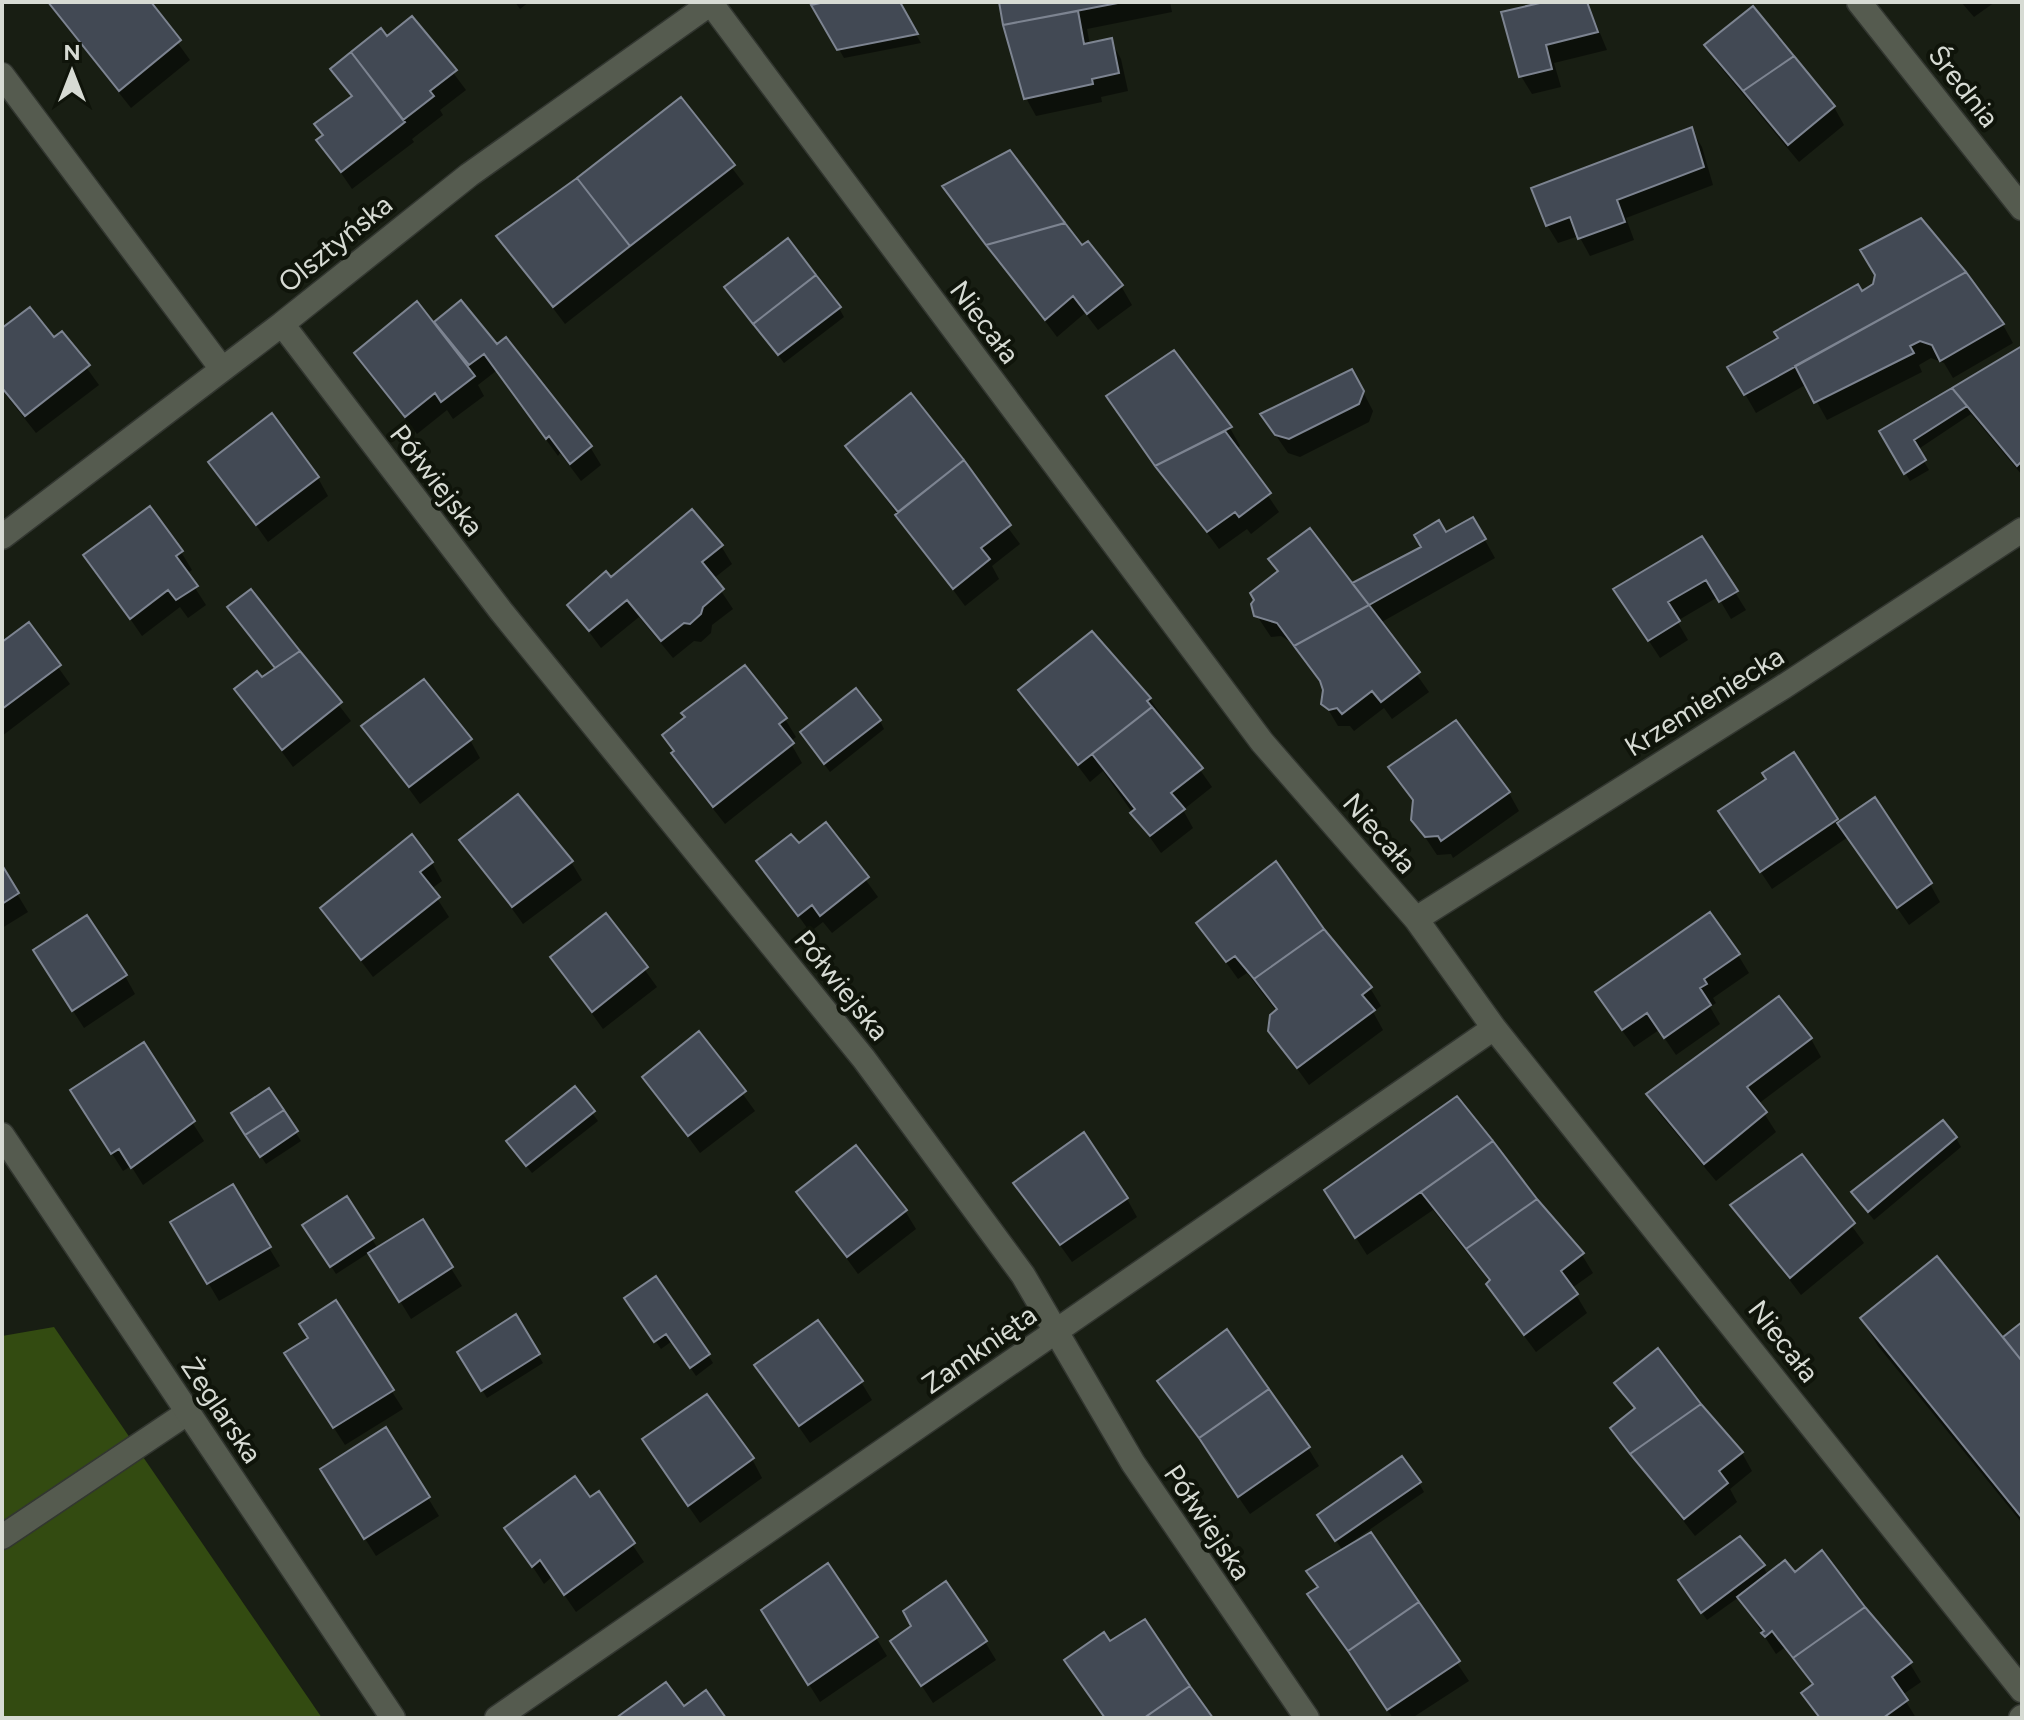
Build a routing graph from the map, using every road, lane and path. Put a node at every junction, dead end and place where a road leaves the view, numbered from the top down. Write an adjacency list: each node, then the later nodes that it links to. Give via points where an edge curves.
1 (710, 2): 5 (street, Olsztyńska, via 469,175); 9 (street, Niecała, via 1262,742)
2 (1859, 2): 4 (street, Średnia)
3 (2, 75): 6 (street)
4 (2022, 208)
5 (282, 324): 6 (street, Olsztyńska); 12 (street, Półwiejska, via 501,611 864,1059 1023,1275)
6 (222, 369): 8 (street, Olsztyńska)
7 (2022, 530): 9 (street, Krzemieniecka)
8 (2, 537)
9 (1416, 919): 10 (street, Niecała)
10 (1494, 1028): 12 (street, Zamknięta); 15 (street, Niecała)
11 (2, 1135): 13 (street, Żeglarska)
12 (1056, 1332): 17 (street, Zamknięta); 18 (street, Półwiejska, via 1133,1463)
13 (187, 1413): 14 (street); 16 (street, Żeglarska)
14 (2, 1537)
15 (2022, 1690)
16 (393, 1718)
17 (497, 1718)
18 (1307, 1718)

